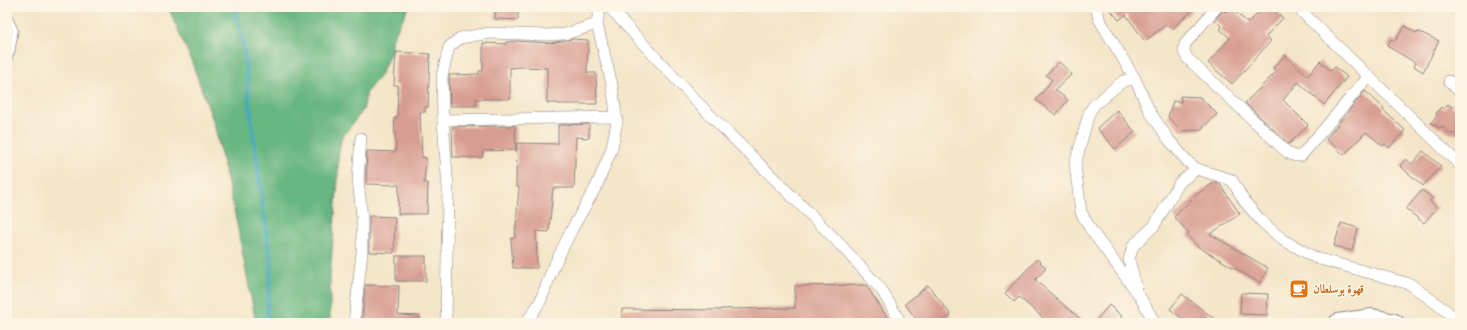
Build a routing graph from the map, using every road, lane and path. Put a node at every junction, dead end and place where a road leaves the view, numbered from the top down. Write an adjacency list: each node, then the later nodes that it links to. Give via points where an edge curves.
1 (600, 7): 7 (street)
2 (609, 7): 22 (street, via 699,104 835,239 881,289)
3 (1096, 7): 10 (street, via 1099,19)
4 (1217, 7): 9 (street, via 1185,44 1187,58 1288,153 1301,156)
5 (1297, 7): 9 (street)
6 (7, 13): 8 (lane, via 15,30)
7 (597, 24): 13 (street, via 612,85); 14 (street, via 566,34 490,33 460,38 449,47 442,76)
8 (7, 64)
9 (1369, 76): 16 (street)
10 (1135, 79): 17 (street, via 1150,112 1169,140); 18 (street, via 1123,81 1094,105 1089,113 1075,166 1081,212 1091,230)
11 (1449, 81): 12 (street)
12 (1460, 92)
13 (616, 117): 14 (street); 21 (street, via 612,148 597,185 559,256 540,302)
14 (443, 120): 20 (street, via 448,189)
15 (361, 138): 19 (street, via 358,179 362,253)
16 (1460, 165)
17 (1197, 169): 18 (street, via 1180,182 1154,226 1133,246 1129,260); 26 (street, via 1232,180 1244,201 1262,222 1283,240 1316,258 1410,284 1449,313)
18 (1139, 295): 23 (street)
19 (354, 323)
20 (446, 323)
21 (526, 323)
22 (901, 323)
23 (1154, 323)
24 (1338, 323): 25 (highway, via 1372,318)
25 (1395, 323)
26 (1458, 323)

